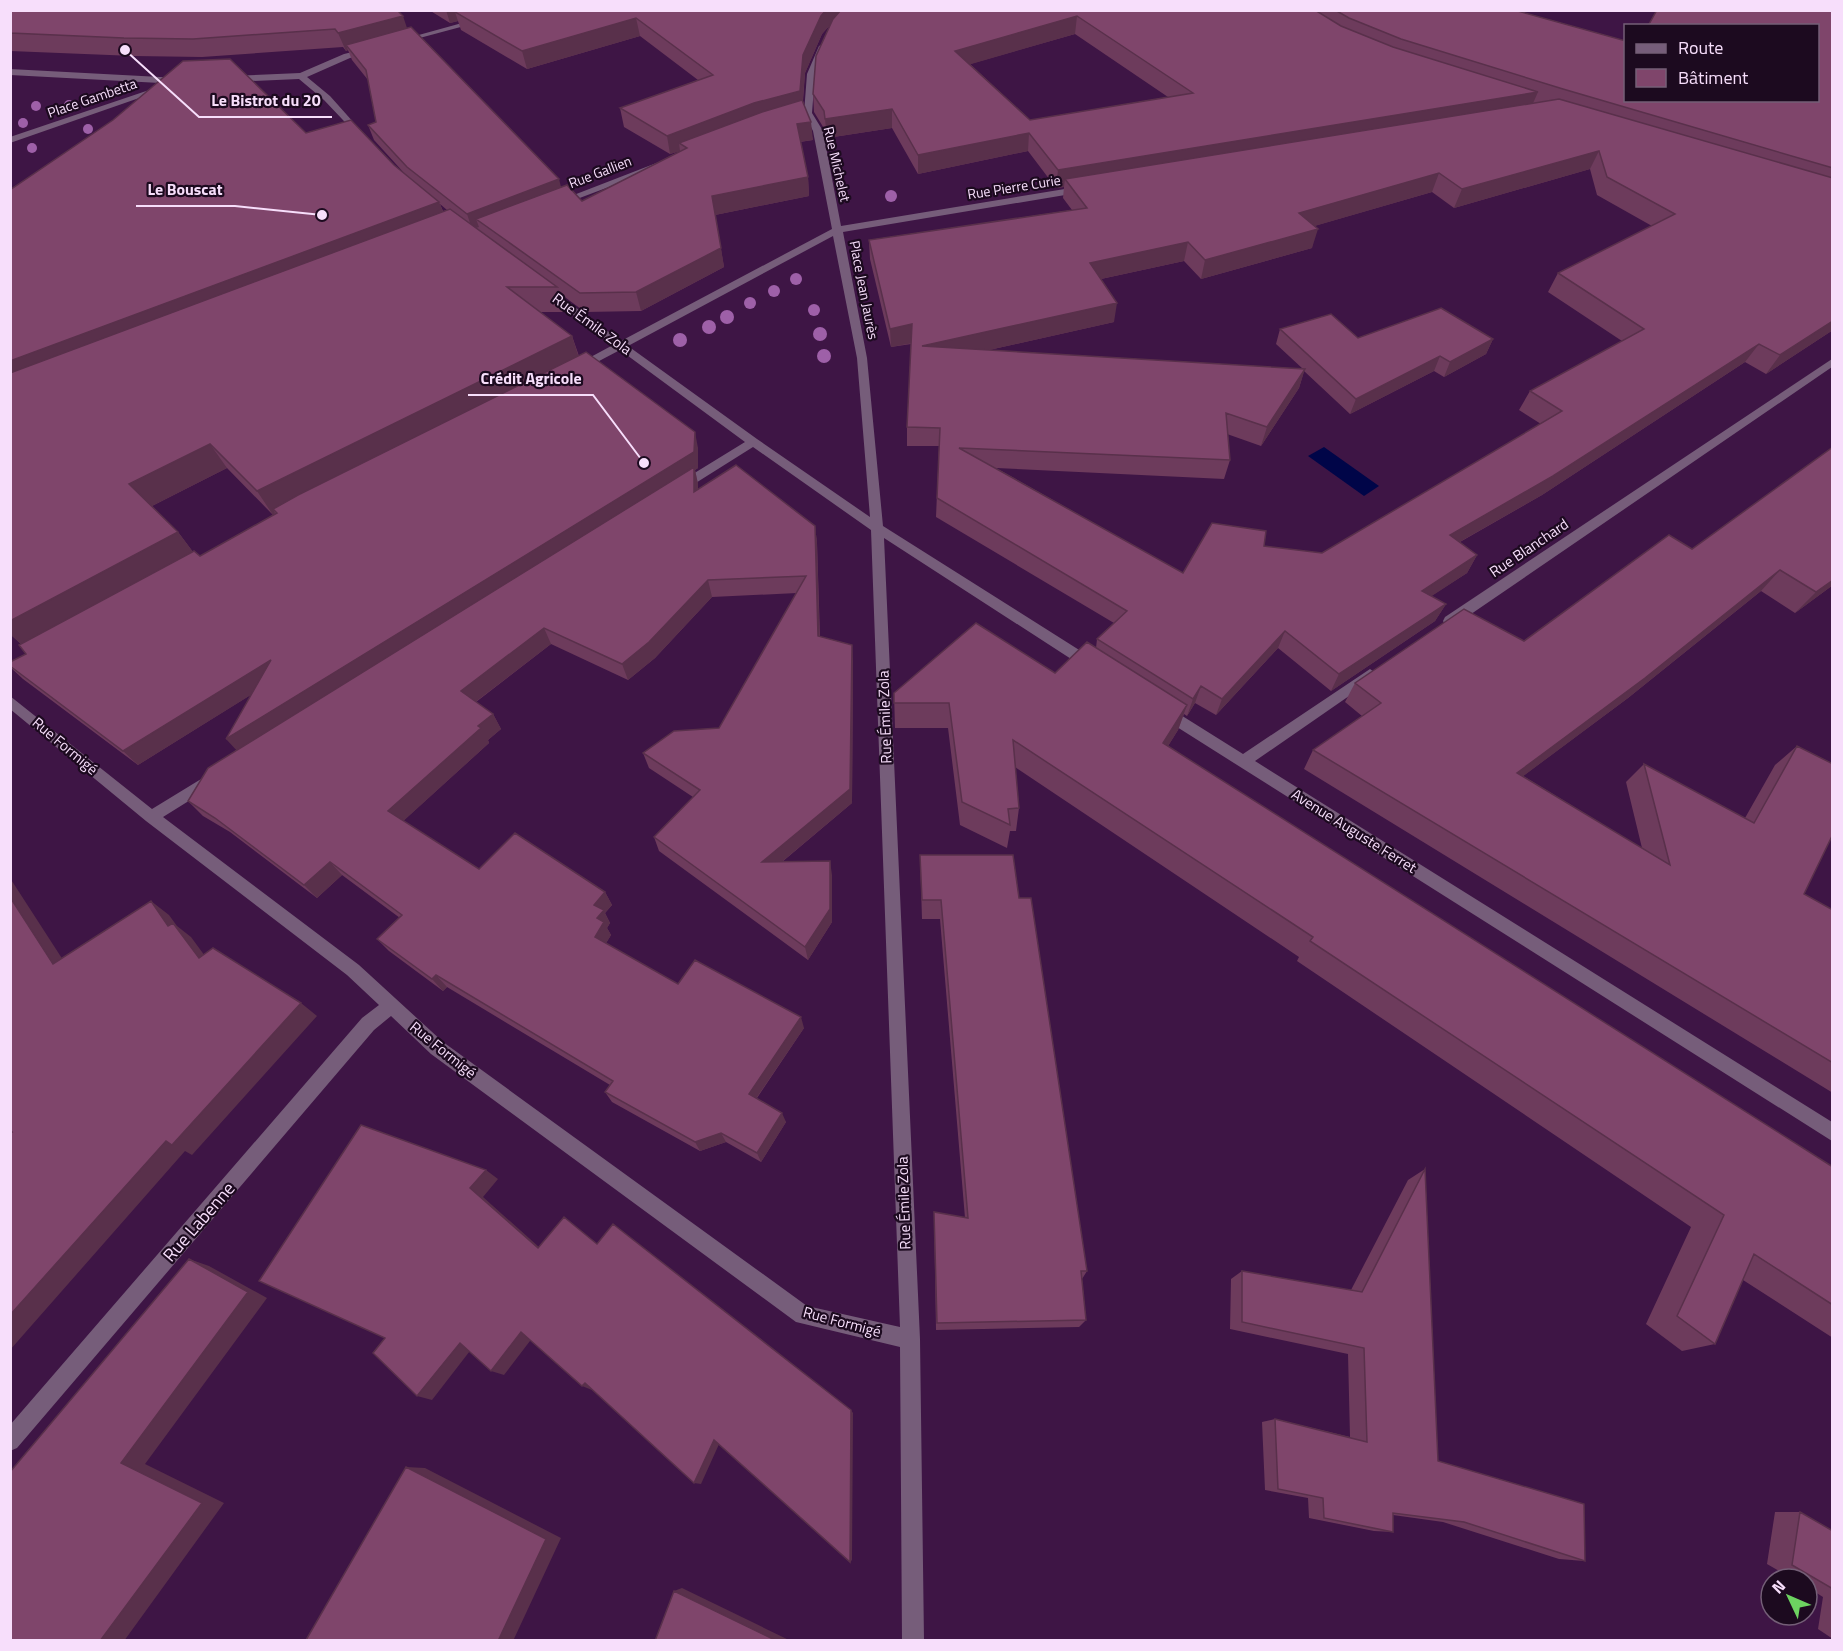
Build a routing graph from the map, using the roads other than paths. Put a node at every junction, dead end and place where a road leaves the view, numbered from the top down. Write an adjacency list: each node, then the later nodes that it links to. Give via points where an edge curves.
1 (520, 10): 3 (street)
2 (828, 35): 15 (street, Rue Michelet, via 811,74 803,115 818,131)
3 (393, 44)
4 (382, 47): 6 (street, via 347,56)
5 (10, 72): 8 (street, Place Gambetta)
6 (301, 76): 7 (street); 11 (street)
7 (218, 80)
8 (182, 81): 9 (street, Place Gambetta); 10 (street, Place Gambetta)
9 (194, 81)
10 (10, 140)
11 (371, 147)
12 (671, 160): 14 (street, Rue Gallien)
13 (1092, 188): 15 (street, Rue Pierre Curie)
14 (549, 206)
15 (838, 230): 17 (street, Place Jean Jaurès); 22 (street, Place Jean Jaurès, via 862,358)
16 (537, 284): 17 (street, Rue Émile Zola)
17 (622, 346): 19 (street, Place Jean Jaurès); 20 (street, Rue Émile Zola)
18 (1833, 362): 23 (street, Rue Blanchard)
19 (569, 373)
20 (753, 442): 21 (street); 22 (street, Rue Émile Zola)
21 (662, 498)
22 (877, 528): 25 (street); 33 (street, Rue Émile Zola)
23 (1442, 626)
24 (1384, 665): 28 (street)
25 (1105, 674)
26 (10, 701): 30 (street, Rue Formigé)
27 (1154, 705): 28 (street, Avenue Auguste Ferret)
28 (1244, 762): 32 (street, Avenue Auguste Ferret)
29 (218, 775): 30 (street)
30 (151, 817): 31 (street, Rue Formigé, via 353,970)
31 (391, 1006): 33 (street, Rue Formigé, via 437,1048 803,1315); 34 (street, Rue Labenne, via 368,1024)
32 (1833, 1132)
33 (910, 1339): 35 (street, Rue Émile Zola)
34 (10, 1441)
35 (913, 1641)

